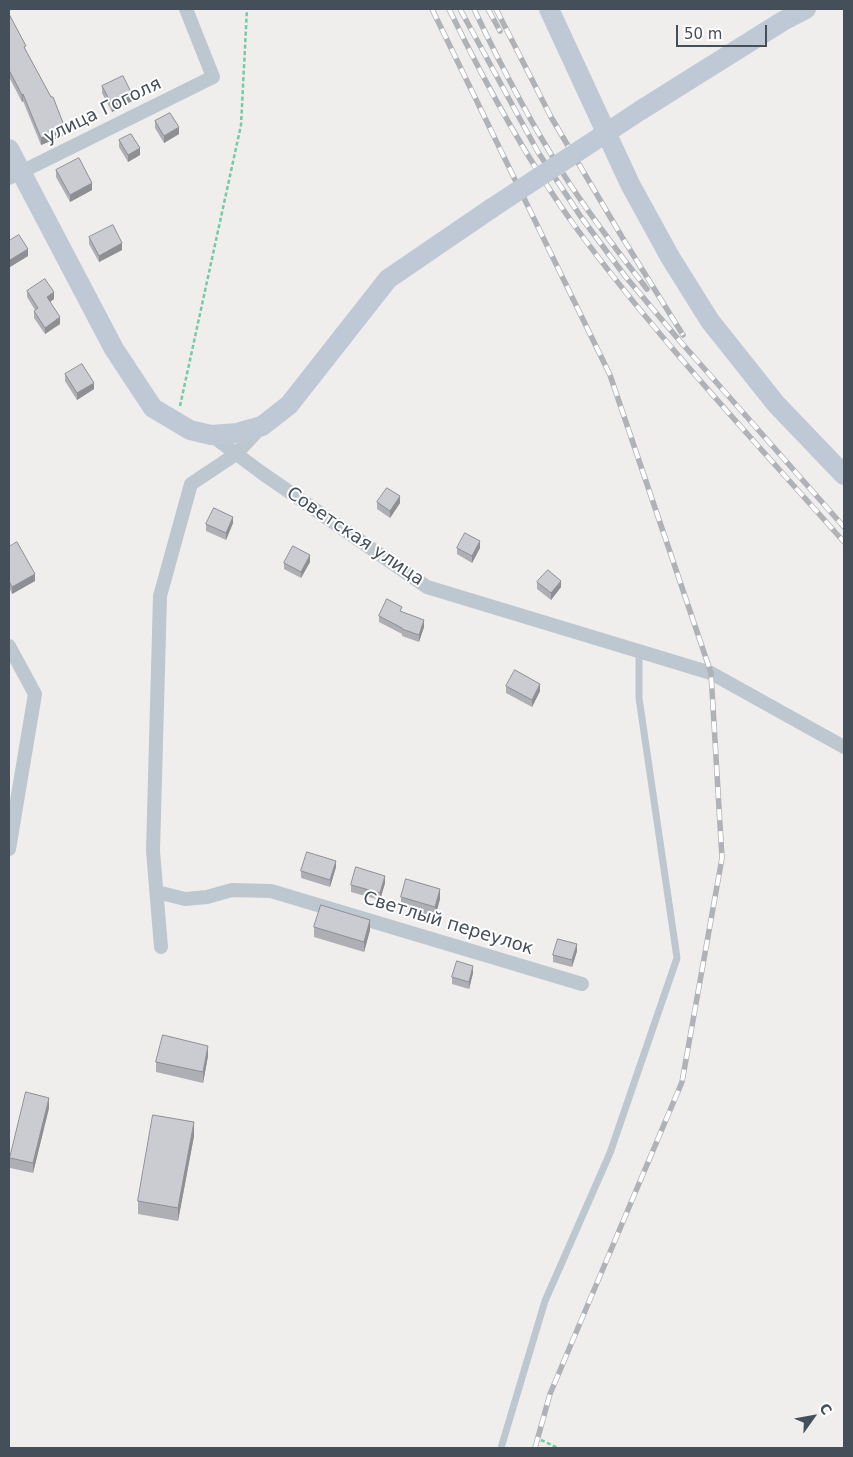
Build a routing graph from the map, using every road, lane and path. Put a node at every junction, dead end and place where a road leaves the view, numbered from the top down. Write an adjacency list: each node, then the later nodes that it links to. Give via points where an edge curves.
1 (186, 9): 6 (street, улица Гоголя, via 213,77)
2 (247, 9): 7 (path, via 241,126)
3 (549, 9): 11 (street, via 630,184 710,321 776,404)
4 (806, 9): 8 (street, bridge, via 641,110 388,279 290,405)
5 (9, 149): 6 (street, Советская улица)
6 (15, 175): 7 (street, Советская улица, via 123,363 153,408)
7 (177, 422): 9 (street, Советская улица, via 190,430)
8 (262, 426): 9 (street, via 237,433); 10 (street)
9 (211, 435): 10 (street, Советская улица)
10 (236, 454): 13 (street, Советская улица, via 427,587); 16 (street, via 191,484 160,596 153,851)
11 (844, 475)
12 (9, 646): 15 (street, via 35,694)
13 (639, 652): 14 (street, Советская улица, via 711,673); 20 (lane, via 639,698 676,958 610,1153 545,1301)
14 (844, 747)
15 (9, 849)
16 (157, 892): 17 (street); 18 (street, Светлый переулок, via 185,899 232,890 271,891)
17 (161, 947)
18 (582, 984)
19 (541, 1440): 21 (path)
20 (501, 1448)
21 (558, 1448)

